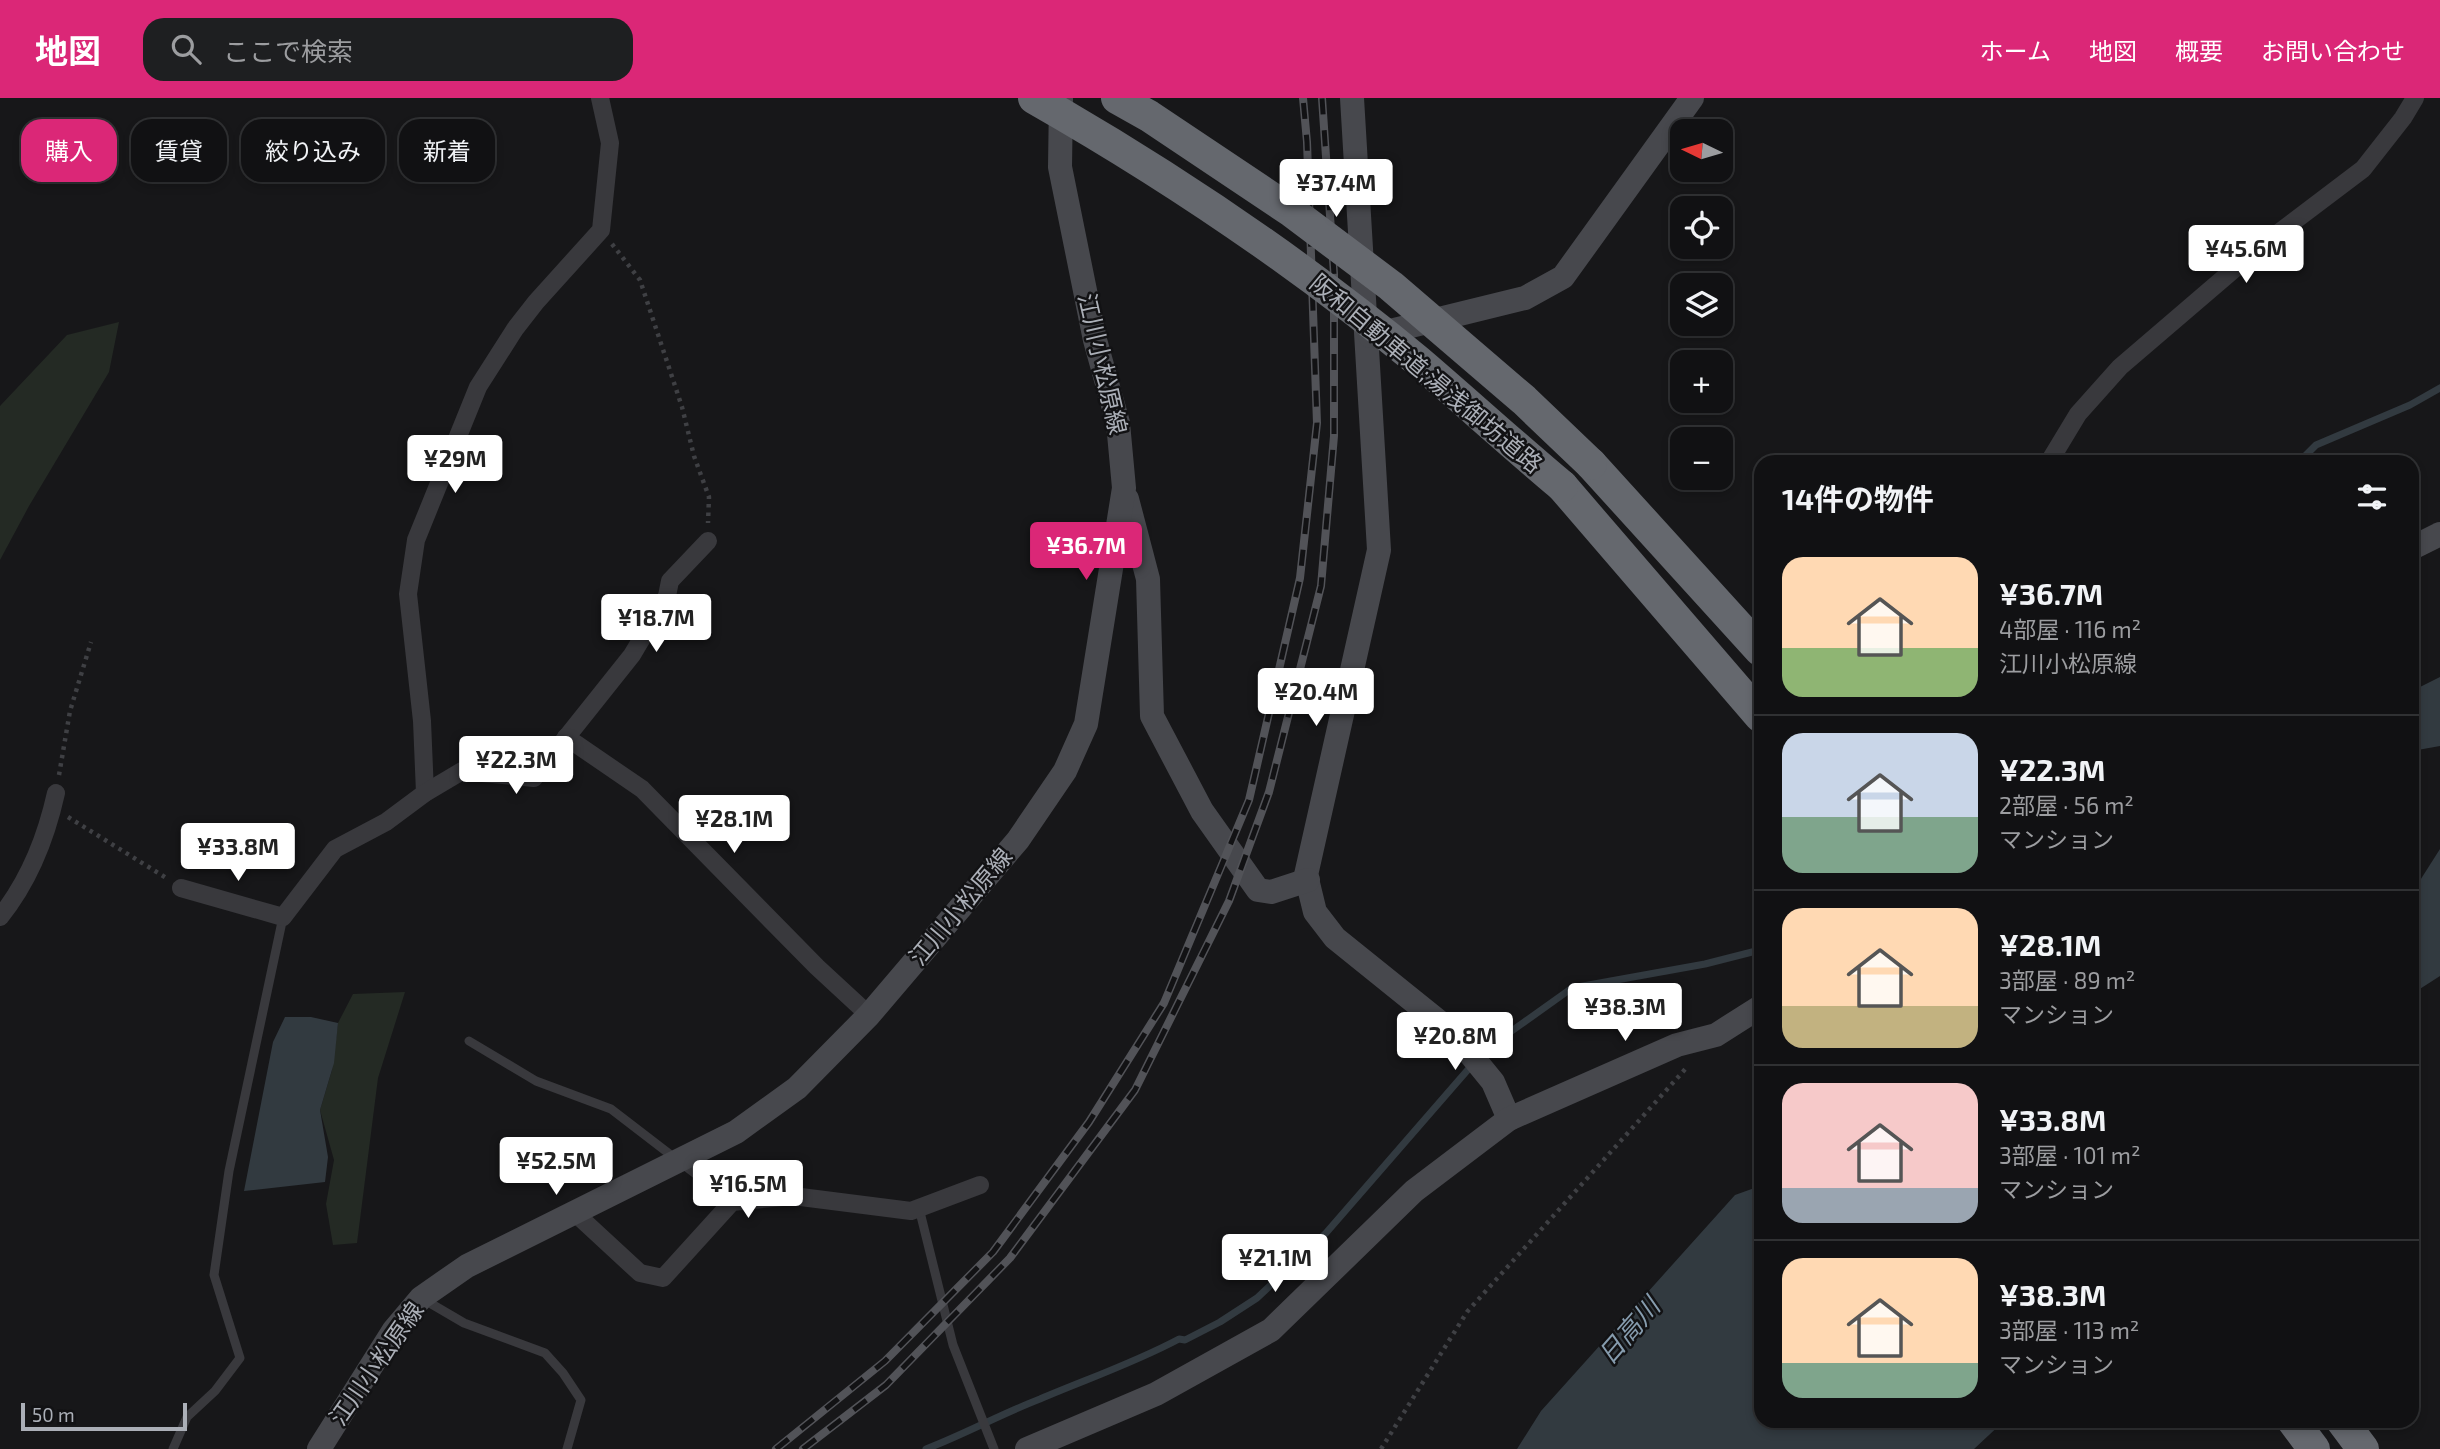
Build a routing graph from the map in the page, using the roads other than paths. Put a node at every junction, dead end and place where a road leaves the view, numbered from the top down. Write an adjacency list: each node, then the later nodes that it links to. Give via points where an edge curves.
1 (600, 98): 17 (street, via 610,143 601,230 536,302 478,387 416,540 408,594)
2 (1034, 98): 15 (highway, 阪和自動車道;湯浅御坊道路, bridge, via 1115,144 1280,254 1418,362 1562,486)
3 (1061, 98): 10 (street, 江川小松原線, via 1060,167 1095,340 1118,423)
4 (1117, 98): 14 (highway, 阪和自動車道;湯浅御坊道路, bridge, via 1290,211 1391,286 1591,464)
5 (1352, 98): 8 (street)
6 (1692, 98): 8 (street, via 1563,277 1525,298)
7 (2415, 98): 9 (street, via 2363,169 2260,247 2120,367 2078,414)
8 (1366, 337): 19 (street, via 1379,550)
9 (2053, 455)
10 (1124, 488): 19 (street, via 1148,579 1152,716 1202,811 1258,890 1271,892); 24 (street, 江川小松原線, via 1086,724 1065,771 1018,840)
11 (2440, 534): 13 (street)
12 (708, 541): 16 (street, via 670,581 667,596 632,655)
13 (2419, 544)
14 (1754, 643)
15 (1754, 709)
16 (566, 737): 17 (street, via 534,778 461,771); 24 (street, via 642,789)
17 (425, 793): 22 (street, via 387,822 335,849)
18 (55, 800): 21 (street, via 48,829 17,896)
19 (1308, 880): 26 (street, via 1315,912 1335,938 1453,1033 1493,1083)
20 (181, 888): 22 (street)
21 (0, 917)
22 (283, 917): 35 (lane, via 229,1171 214,1275 240,1357 215,1391 187,1417)
23 (1754, 1011): 26 (street, via 1716,1035 1677,1045)
24 (869, 1015): 27 (street, 江川小松原線, via 797,1088 736,1132)
25 (469, 1041): 27 (lane, via 536,1081 611,1109)
26 (1509, 1119): 39 (street, via 1414,1191 1270,1330 1156,1394)
27 (679, 1161): 29 (lane); 31 (street, 江川小松原線)
28 (980, 1185): 30 (street)
29 (732, 1202): 30 (street, via 793,1196 911,1211); 31 (street, via 663,1278 640,1273)
30 (919, 1208): 38 (lane, via 953,1345)
31 (575, 1213): 32 (street, 江川小松原線, via 467,1266)
32 (421, 1298): 36 (street, 江川小松原線, via 394,1331); 37 (lane, via 464,1323 545,1353 581,1400)
33 (2298, 1428): 40 (highway)
34 (2348, 1428): 41 (highway)
35 (173, 1449)
36 (319, 1449)
37 (568, 1449)
38 (994, 1449)
39 (1027, 1449)
40 (2314, 1449)
41 (2363, 1449)

